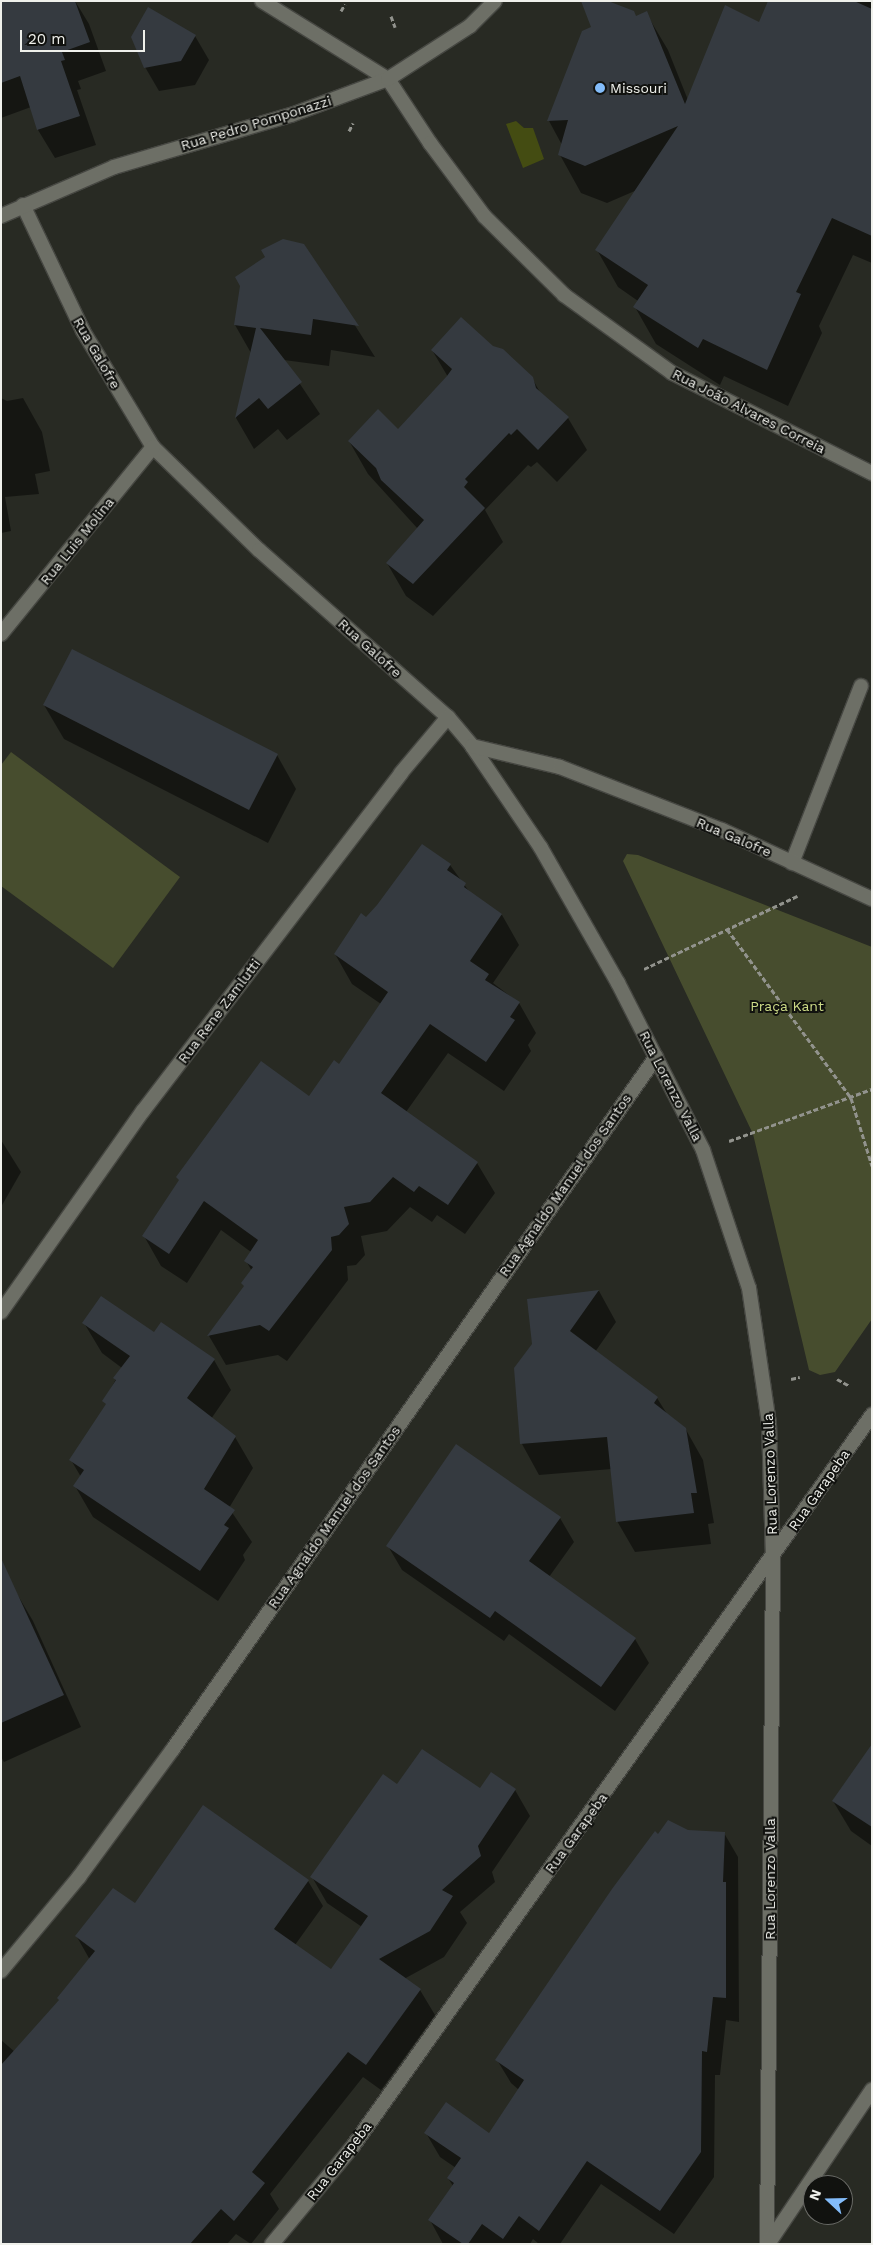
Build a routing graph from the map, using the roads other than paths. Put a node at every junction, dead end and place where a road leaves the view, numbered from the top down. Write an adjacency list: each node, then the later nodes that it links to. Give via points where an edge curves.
1 (262, 1): 3 (street)
2 (495, 1): 3 (street, Rua Pedro Pomponazzi, via 470,26)
3 (388, 79): 4 (street, Rua Pedro Pomponazzi, via 291,115 114,167); 7 (street, Rua João Alvares Correia, via 485,217 564,295 672,373)
4 (23, 205): 5 (street, Rua Pedro Pomponazzi); 6 (street, Rua Galofre, via 83,331)
5 (1, 216)
6 (153, 447): 8 (street, Rua Luis Molina); 10 (street, Rua Galofre, via 259,550)
7 (872, 473)
8 (1, 634)
9 (861, 686): 12 (street)
10 (448, 717): 11 (street, Rua Galofre); 15 (street, Rua Rene Zamlutti, via 401,773 143,1111)
11 (472, 746): 12 (street, Rua Galofre, via 560,767 722,830); 14 (street, Rua Lorenzo Valla, via 541,848)
12 (792, 863): 13 (street, Rua Galofre)
13 (872, 899)
14 (656, 1057): 17 (street, Rua Lorenzo Valla, via 703,1150 749,1288 769,1423); 18 (street, Rua Agnaldo Manuel dos Santos, via 173,1749 79,1877)
15 (1, 1312)
16 (872, 1415): 17 (street, Rua Garapeba)
17 (772, 1557): 20 (street, Rua Garapeba, via 353,2146); 21 (street, Rua Lorenzo Valla)
18 (1, 1971)
19 (872, 2090): 21 (street)
20 (272, 2244)
21 (768, 2244)

